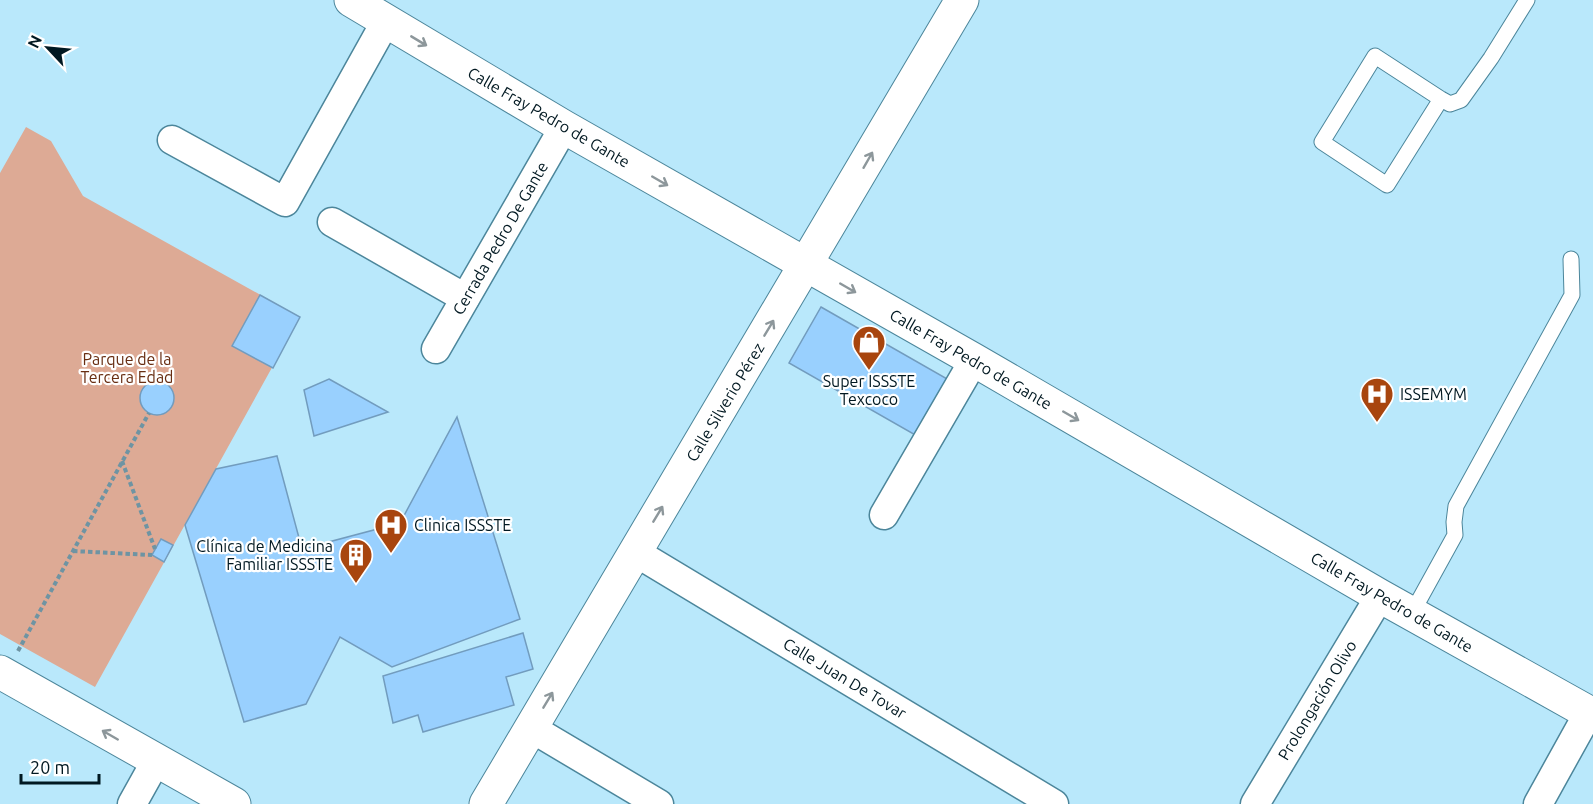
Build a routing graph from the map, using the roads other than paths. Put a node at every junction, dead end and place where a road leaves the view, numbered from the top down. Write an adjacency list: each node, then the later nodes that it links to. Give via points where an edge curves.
1 (351, 0): 4 (main road, Calle Fray Pedro de Gante)
2 (962, 0): 10 (main road, Calle Silverio Pérez, one-way to 2)
3 (1527, 0): 5 (lane, via 1461,100 1450,104)
4 (387, 21): 6 (main road, Calle Fray Pedro de Gante, one-way to 6); 7 (street, via 285,202)
5 (1440, 99): 5 (lane, via 1375,56 1322,142 1387,185)
6 (564, 127): 10 (main road, Calle Fray Pedro de Gante, one-way to 10); 11 (street, Cerrada Pedro De Gante)
7 (172, 140)
8 (332, 222): 11 (street)
9 (1571, 259): 17 (lane, via 1572,295 1456,506 1455,536)
10 (807, 265): 13 (main road, Calle Fray Pedro de Gante, one-way to 13); 15 (main road, Calle Silverio Pérez, one-way to 10)
11 (465, 298): 12 (street, Cerrada Pedro De Gante)
12 (436, 349)
13 (974, 360): 14 (street); 16 (main road, Calle Fray Pedro de Gante, one-way to 16)
14 (884, 515)
15 (635, 552): 20 (main road, Calle Silverio Pérez, one-way to 15); 26 (street, Calle Juan De Tovar)
16 (1380, 596): 17 (main road, Calle Fray Pedro de Gante); 27 (street, Prolongación Olivo)
17 (1412, 613): 19 (main road, Calle Fray Pedro de Gante)
18 (2, 674): 21 (main road, one-way to 18)
19 (1591, 713): 28 (street)
20 (531, 728): 24 (main road, Calle Silverio Pérez); 25 (street)
21 (156, 761): 22 (street); 23 (main road)
22 (132, 804)
23 (234, 804)
24 (486, 804)
25 (659, 804)
26 (1054, 804)
27 (1255, 804)
28 (1538, 804)

